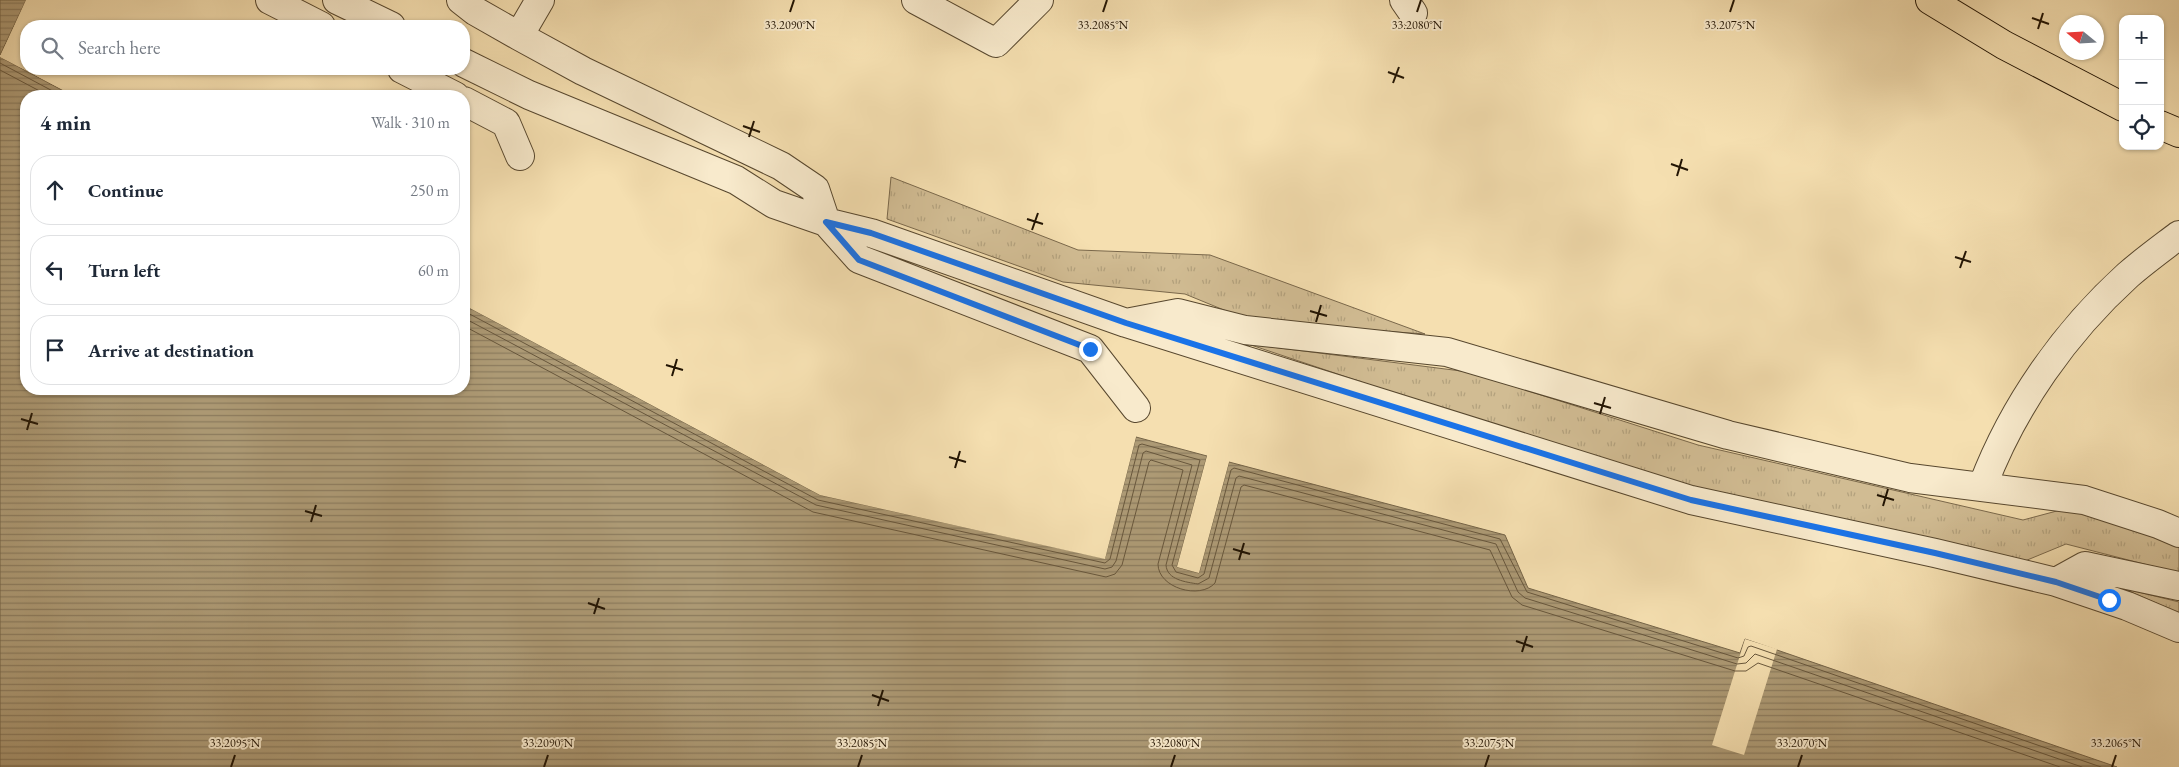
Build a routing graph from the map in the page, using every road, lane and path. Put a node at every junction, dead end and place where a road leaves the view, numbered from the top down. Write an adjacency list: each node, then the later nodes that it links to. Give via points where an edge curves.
1 (270, 0): 9 (street)
2 (337, 0): 10 (street)
3 (386, 0): 11 (street)
4 (461, 0): 12 (street)
5 (540, 0): 12 (street)
6 (916, 0): 7 (street, via 996,43)
7 (1040, 0)
8 (1930, 0): 17 (main road, via 2004,45)
9 (308, 20)
10 (379, 20)
11 (401, 20)
12 (519, 36): 21 (street, via 583,71 781,166 815,189)
13 (470, 66): 21 (street, via 529,95 736,180 774,204)
14 (414, 75): 15 (street)
15 (443, 90)
16 (470, 104): 20 (street, via 506,123)
17 (2119, 105)
18 (2164, 127): 19 (main road)
19 (2179, 133)
20 (520, 156)
21 (826, 222): 23 (street, via 871,233); 24 (street, via 859,260 1090,349)
22 (2179, 235): 25 (street, via 2129,275 2058,350 1997,448)
23 (1126, 323): 25 (street, via 1178,313 1245,330 1447,352 1728,435 1910,478); 27 (street, via 1691,500)
24 (1136, 408)
25 (1982, 485): 26 (street, via 2084,500)
26 (2179, 534)
27 (2056, 582): 28 (street, via 2085,566); 29 (street)
28 (2179, 586)
29 (2179, 628)

